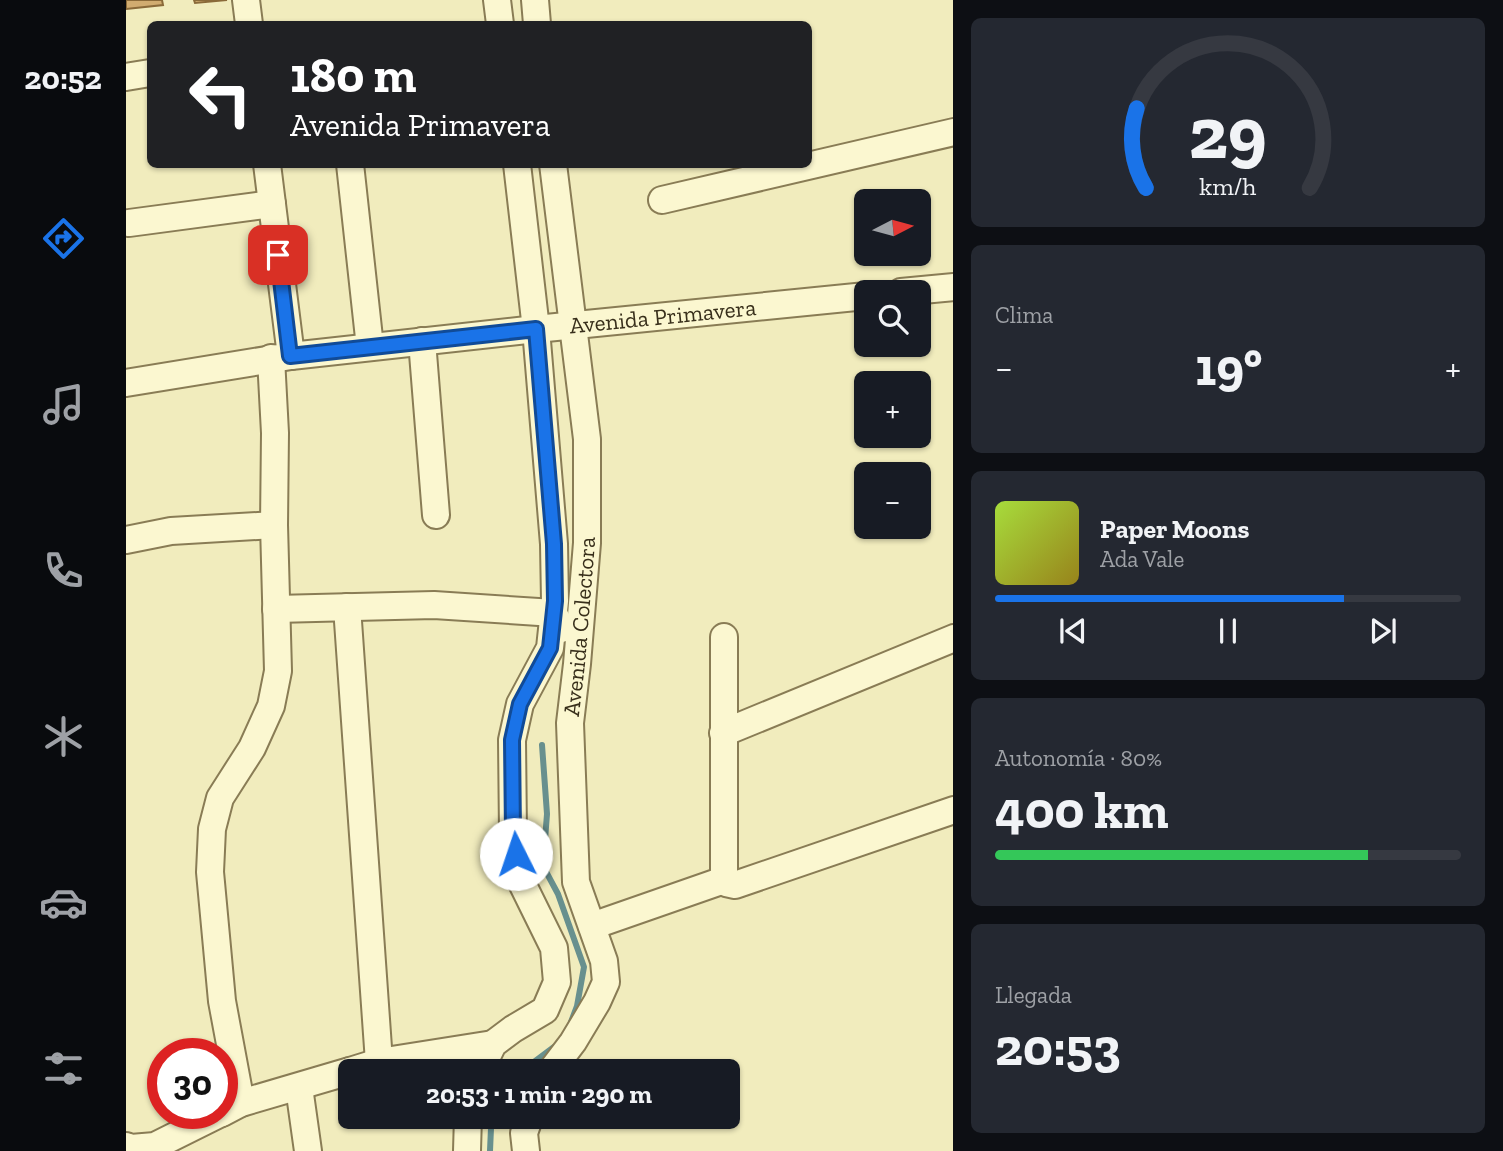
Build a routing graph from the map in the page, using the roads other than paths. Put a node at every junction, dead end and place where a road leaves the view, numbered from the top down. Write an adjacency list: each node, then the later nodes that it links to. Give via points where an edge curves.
1 (246, 0): 4 (street)
2 (498, 0): 5 (street)
3 (535, 0): 6 (street)
4 (249, 21)
5 (500, 21)
6 (537, 21)
7 (147, 74): 8 (street)
8 (126, 77)
9 (953, 132): 10 (street)
10 (812, 165)
11 (268, 168): 17 (street)
12 (350, 168): 25 (street)
13 (517, 168): 23 (street, Avenida Colectora)
14 (553, 168): 22 (street, Avenida Colectora)
15 (799, 168): 16 (street)
16 (662, 200)
17 (272, 204): 18 (street); 26 (street)
18 (129, 223)
19 (953, 287): 20 (street)
20 (931, 289)
21 (854, 297): 22 (street, Avenida Primavera)
22 (572, 326): 23 (street, Avenida Primavera); 36 (street, Avenida Colectora, via 587,439 587,543)
23 (536, 329): 24 (street, Avenida Primavera); 33 (street, Avenida Colectora, via 554,544)
24 (422, 341): 25 (street, Avenida Primavera); 28 (street)
25 (370, 347): 26 (street, Avenida Primavera)
26 (281, 357): 27 (street, Avenida Primavera); 29 (street)
27 (126, 383)
28 (436, 515)
29 (274, 525): 30 (street, via 171,531); 32 (street)
30 (126, 540)
31 (347, 607): 32 (street); 33 (street, via 434,605); 43 (street)
32 (276, 609): 41 (street, via 278,671 271,706 252,748 220,798 212,829 210,872)
33 (554, 613): 36 (street); 42 (street, Avenida Colectora, via 550,648 520,704 512,740 518,875 554,948 557,982 545,1010)
34 (724, 637): 37 (street)
35 (953, 638): 37 (street)
36 (577, 664): 40 (street, Avenida Colectora, via 570,723 576,882)
37 (723, 733): 39 (street)
38 (953, 810): 39 (street, via 735,885)
39 (724, 880): 40 (street)
40 (592, 926): 46 (street, Avenida Colectora, via 606,982)
41 (224, 1038)
42 (493, 1044): 44 (street); 45 (street, Avenida Colectora)
43 (379, 1059)
44 (398, 1059)
45 (486, 1059)
46 (560, 1059)
47 (338, 1075): 48 (street)
48 (299, 1087): 49 (street); 55 (street)
49 (238, 1107)
50 (192, 1129): 54 (street)
51 (468, 1129): 56 (street)
52 (525, 1129): 57 (street)
53 (126, 1146): 54 (street)
54 (155, 1148)
55 (308, 1151)
56 (467, 1151)
57 (526, 1151)

